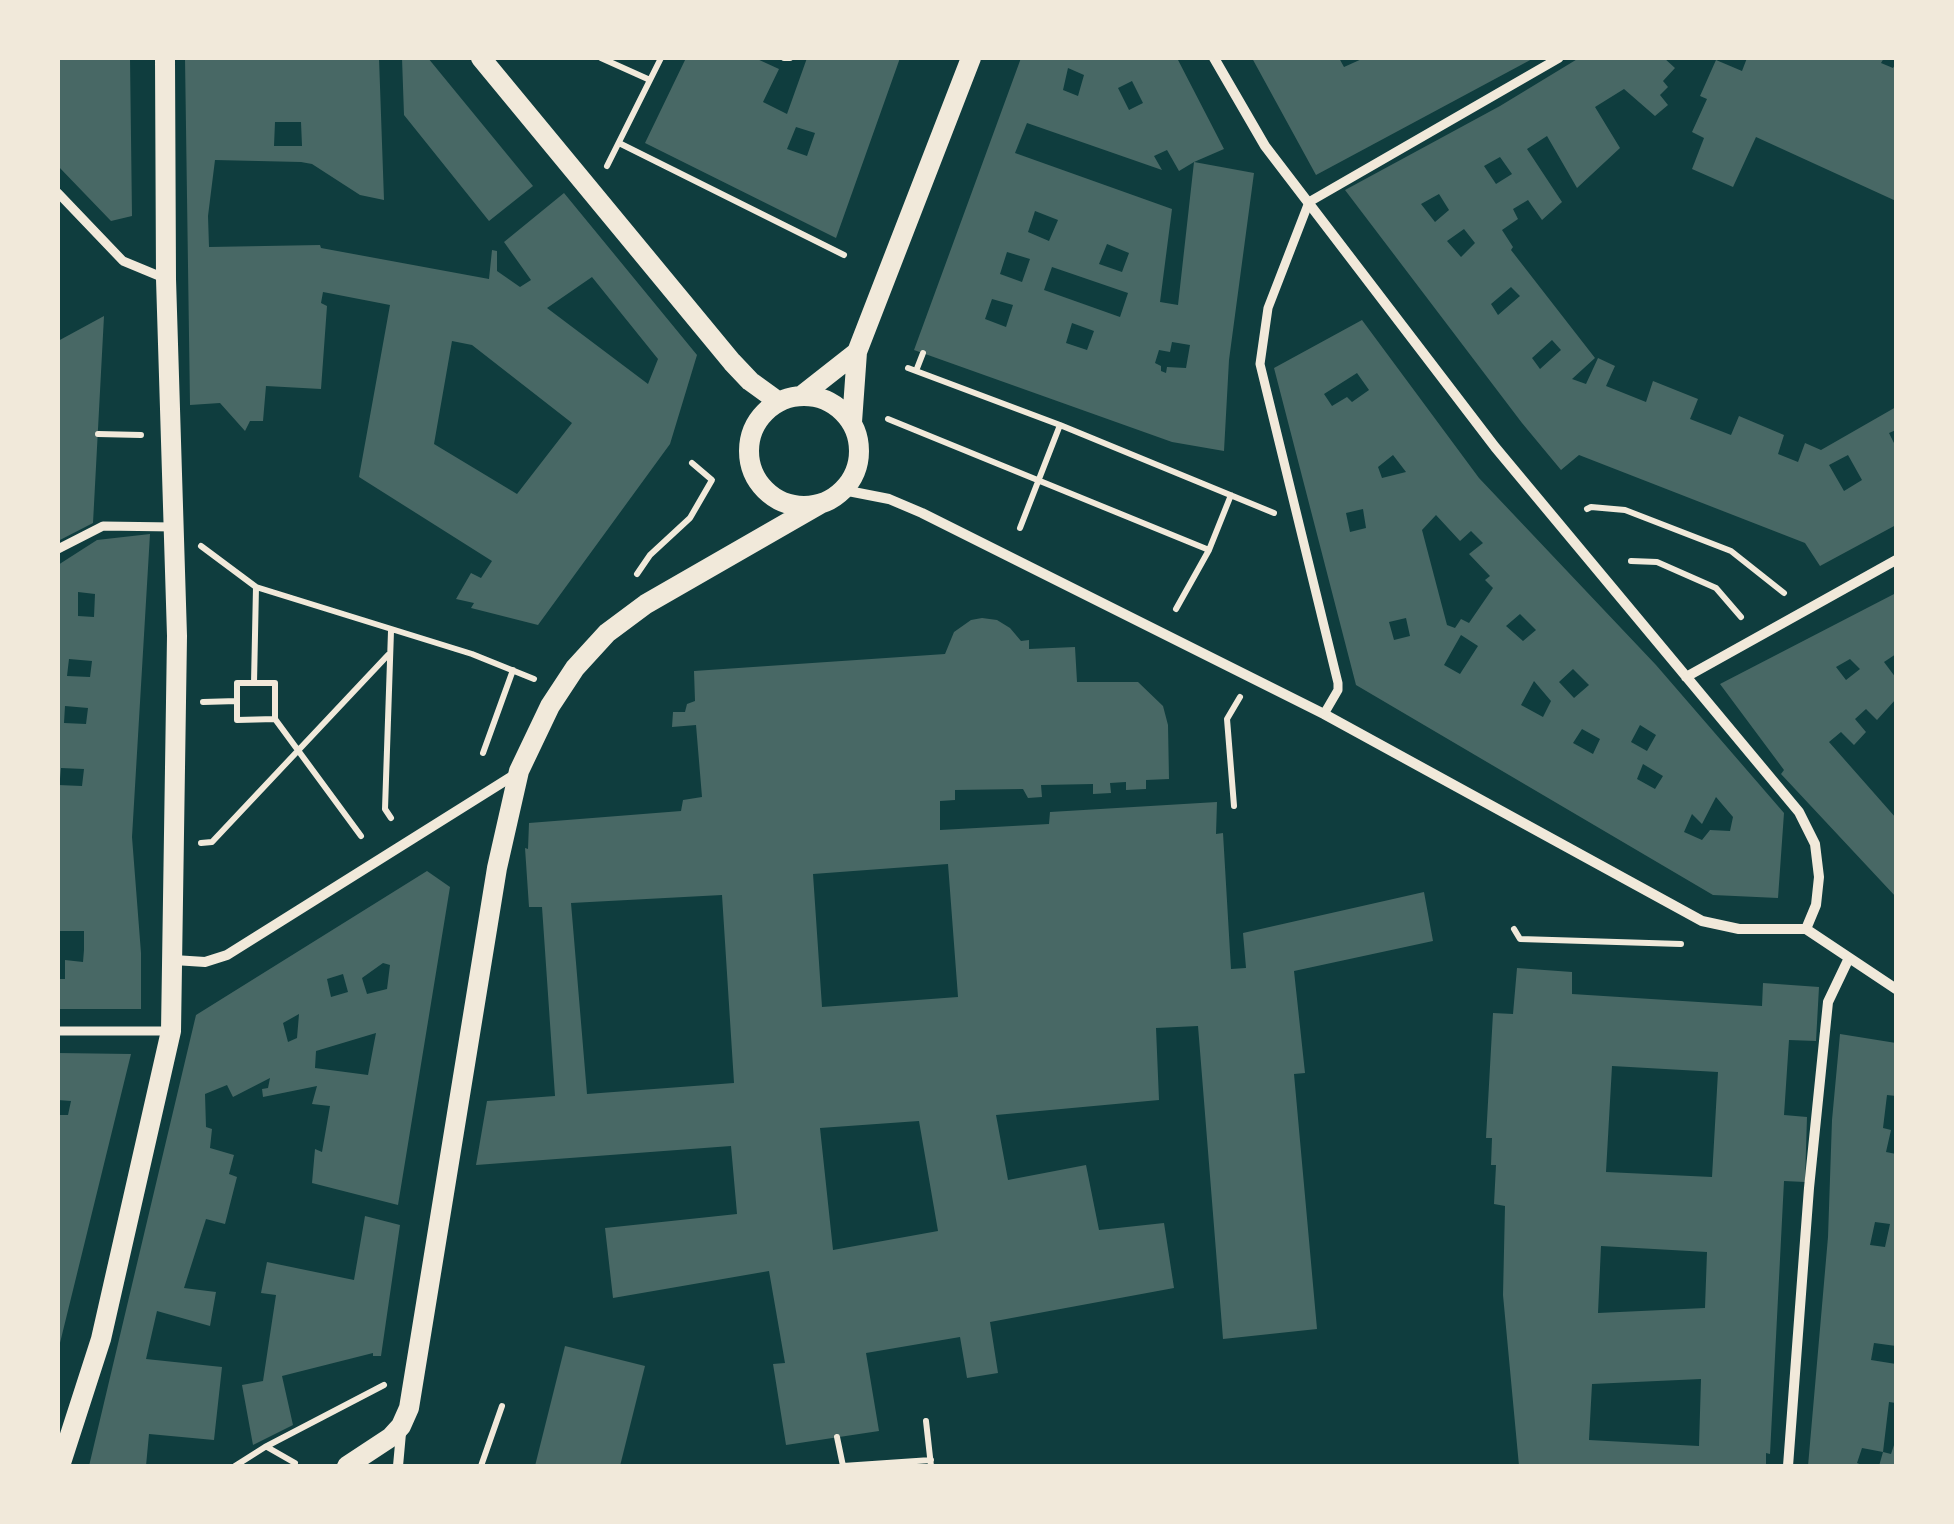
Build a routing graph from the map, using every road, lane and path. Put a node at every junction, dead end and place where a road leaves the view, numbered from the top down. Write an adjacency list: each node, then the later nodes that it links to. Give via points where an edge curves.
1 (165, 58): 14 (main road)
2 (480, 58): 18 (main road, via 732,362)
3 (602, 58): 8 (path)
4 (661, 58): 8 (path)
5 (971, 58): 15 (main road)
6 (1214, 58): 12 (street, via 1265,146)
7 (1559, 58): 12 (street)
8 (650, 80): 9 (path)
9 (619, 143): 10 (path); 13 (path)
10 (607, 166)
11 (58, 192): 14 (street, via 124,261)
12 (1309, 202): 30 (street, via 1268,308 1260,364); 45 (street, via 1495,447)
13 (844, 254)
14 (166, 279): 31 (main road)
15 (857, 352): 17 (main road); 20 (main road)
16 (923, 353): 21 (path, via 912,369)
17 (801, 396): 18 (main road); 20 (main road, via 838,407)
18 (779, 402): 28 (main road, via 755,426 753,472 775,498 797,506)
19 (888, 419): 25 (path)
20 (852, 422): 26 (main road, via 859,457)
21 (1060, 425): 25 (path); 27 (path)
22 (98, 434): 23 (path)
23 (141, 435)
24 (692, 464): 37 (path, via 712,480 690,518)
25 (1040, 480): 32 (path); 34 (path)
26 (843, 490): 28 (main road); 47 (street, via 922,513)
27 (1230, 495): 30 (path); 34 (path)
28 (820, 504): 53 (main road, via 607,633 550,706)
29 (1586, 509): 39 (path, via 1625,510 1731,551)
30 (1298, 523): 49 (street, via 1338,683)
31 (176, 527): 33 (street, via 103,526); 38 (path); 57 (main road)
32 (1020, 528)
33 (58, 549)
34 (1209, 550): 40 (path)
35 (1896, 560): 45 (street)
36 (1631, 561): 41 (path, via 1657,562 1716,588)
37 (647, 564)
38 (256, 587): 42 (path); 48 (path)
39 (1784, 593)
40 (1176, 609)
41 (1741, 617)
42 (391, 631): 43 (path); 44 (path)
43 (388, 655): 51 (path); 55 (path, via 385,809)
44 (513, 670): 46 (path); 52 (path)
45 (1686, 676): 58 (street, via 1799,812 1815,844 1819,878)
46 (530, 677)
47 (1251, 678): 49 (street); 54 (path, via 1227,719)
48 (254, 684): 50 (path, via 275,684); 50 (path, via 237,684 237,720)
49 (1324, 714): 58 (street, via 1702,921 1739,929)
50 (275, 719): 51 (path)
51 (297, 750): 56 (path); 57 (path, via 212,842)
52 (483, 753)
53 (519, 771): 62 (street, via 228,955); 69 (main road, via 478,972 417,1371)
54 (1234, 806)
55 (392, 818)
56 (362, 836)
57 (174, 844): 62 (main road)
58 (1806, 929): 61 (street)
59 (1514, 930): 60 (path, via 1520,939)
60 (1681, 944)
61 (1849, 958): 63 (street); 80 (street, via 1828,1002)
62 (174, 960): 64 (main road)
63 (1896, 989)
64 (171, 1031): 65 (street); 74 (main road, via 100,1338)
65 (58, 1032)
66 (385, 1384): 71 (path)
67 (502, 1406): 78 (path)
68 (926, 1421): 73 (path)
69 (401, 1426): 76 (main road); 77 (street)
70 (838, 1438): 79 (path)
71 (266, 1447): 72 (path); 75 (path)
72 (295, 1463)
73 (931, 1463): 79 (path)
74 (60, 1466)
75 (235, 1466)
76 (347, 1466)
77 (398, 1466)
78 (481, 1466)
79 (842, 1466)
80 (1788, 1466)

